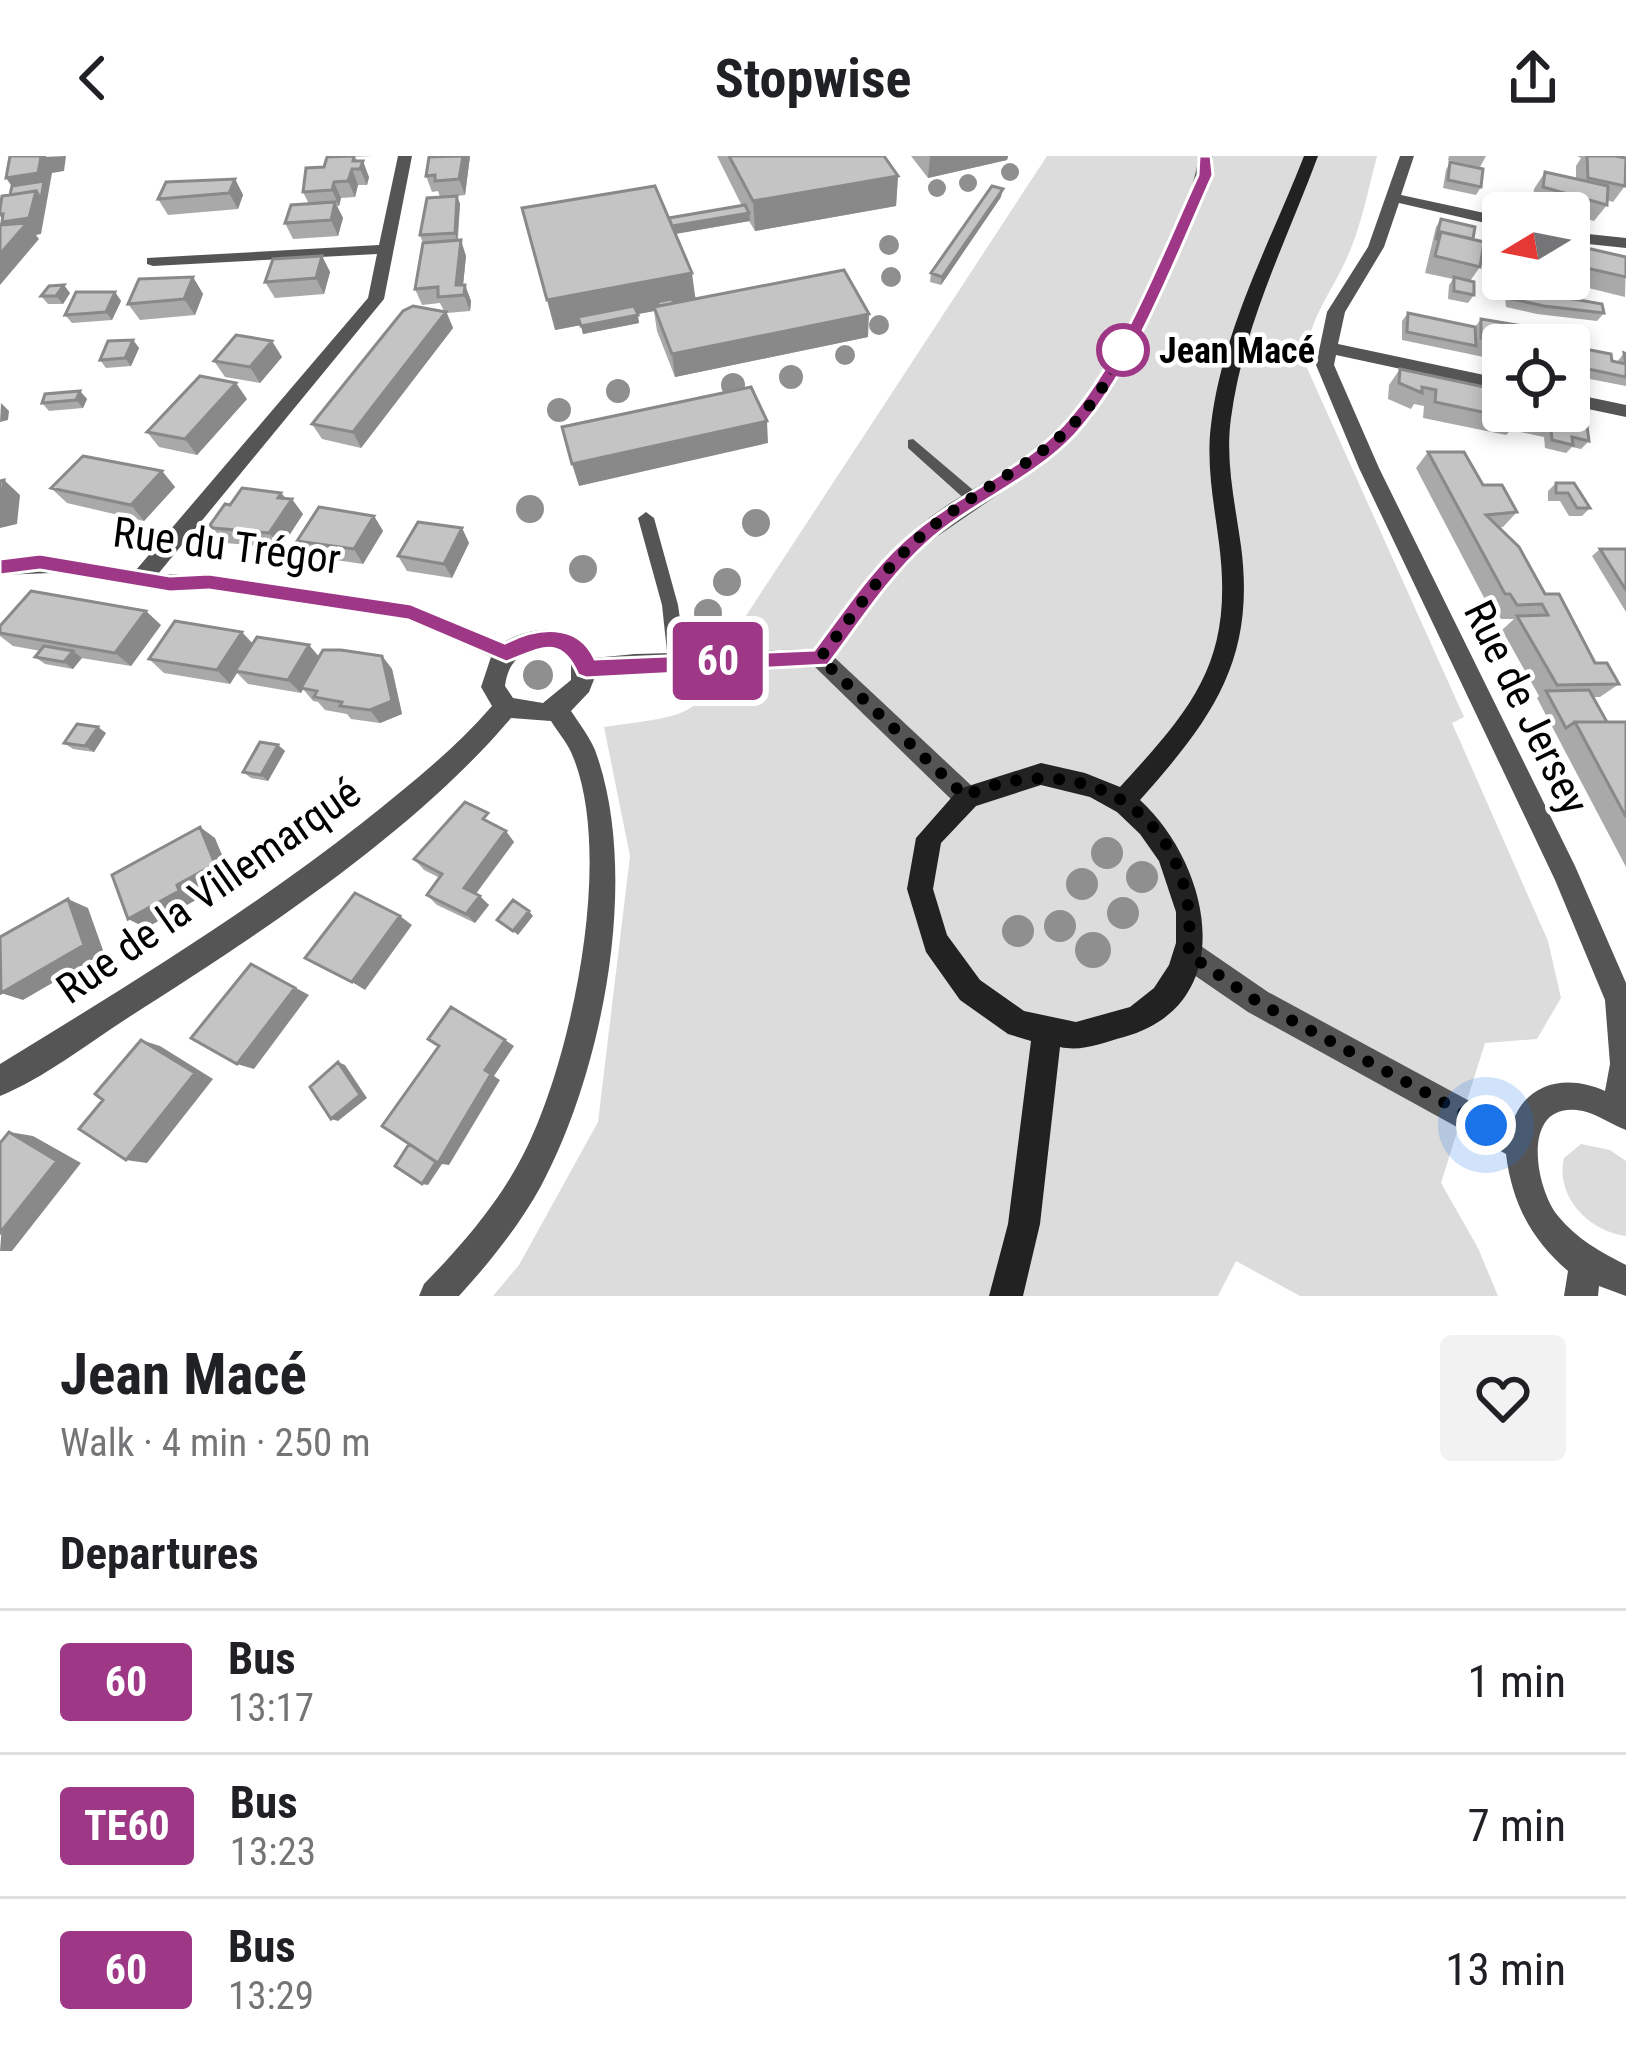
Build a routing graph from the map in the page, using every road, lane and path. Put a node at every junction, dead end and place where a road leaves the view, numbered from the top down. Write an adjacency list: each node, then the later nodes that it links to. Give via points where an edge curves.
1 (405, 156): 9 (street)
2 (1206, 156): 16 (street, via 1205,175 1096,398 1066,434)
3 (1311, 156): 27 (main road, via 1242,338 1220,425 1234,600 1228,645 1212,696)
4 (1407, 156): 5 (street)
5 (1396, 198): 6 (street); 11 (street, via 1336,312)
6 (1482, 217)
7 (1590, 239): 8 (street)
8 (1626, 243)
9 (386, 249): 10 (street); 19 (street, via 376,298)
10 (153, 261)
11 (1327, 347): 12 (street); 29 (street, Rue de Jersey, via 1325,365 1369,468)
12 (1482, 380)
13 (1590, 403): 14 (street)
14 (1626, 411)
15 (913, 443): 16 (lane)
16 (974, 499): 21 (street, via 909,549)
17 (646, 518): 22 (lane)
18 (0, 567): 19 (street, Rue du Trégor, via 40,562)
19 (141, 579): 20 (street, Rue du Trégor, via 411,612)
20 (506, 653): 23 (street, via 534,638 564,640 584,656); 24 (street, via 493,675)
21 (820, 658): 22 (street); 26 (street)
22 (677, 662): 23 (street)
23 (586, 669): 25 (street, via 578,691)
24 (506, 706): 25 (street, via 530,714); 31 (street, Rue de la Villemarqué, via 472,747 317,876)
25 (556, 708): 36 (street, via 586,753 599,816 596,937 582,1037 520,1192)
26 (965, 796): 27 (main road, via 1000,779 1041,774); 30 (main road, via 938,823 922,859 920,901 933,944 959,984 1000,1015)
27 (1123, 801): 28 (main road, via 1172,853 1186,885)
28 (1188, 954): 30 (main road, via 1169,991 1136,1019 1094,1033); 33 (street, via 1258,1002)
29 (1623, 1000): 32 (street, Rue de Jersey)
30 (1047, 1032): 37 (main road, via 1024,1224)
31 (0, 1081)
32 (1622, 1112): 33 (street, via 1562,1097 1525,1120)
33 (1518, 1144): 34 (street, via 1527,1193)
34 (1584, 1279): 35 (street)
35 (1626, 1282)
36 (436, 1296)
37 (1006, 1296)

